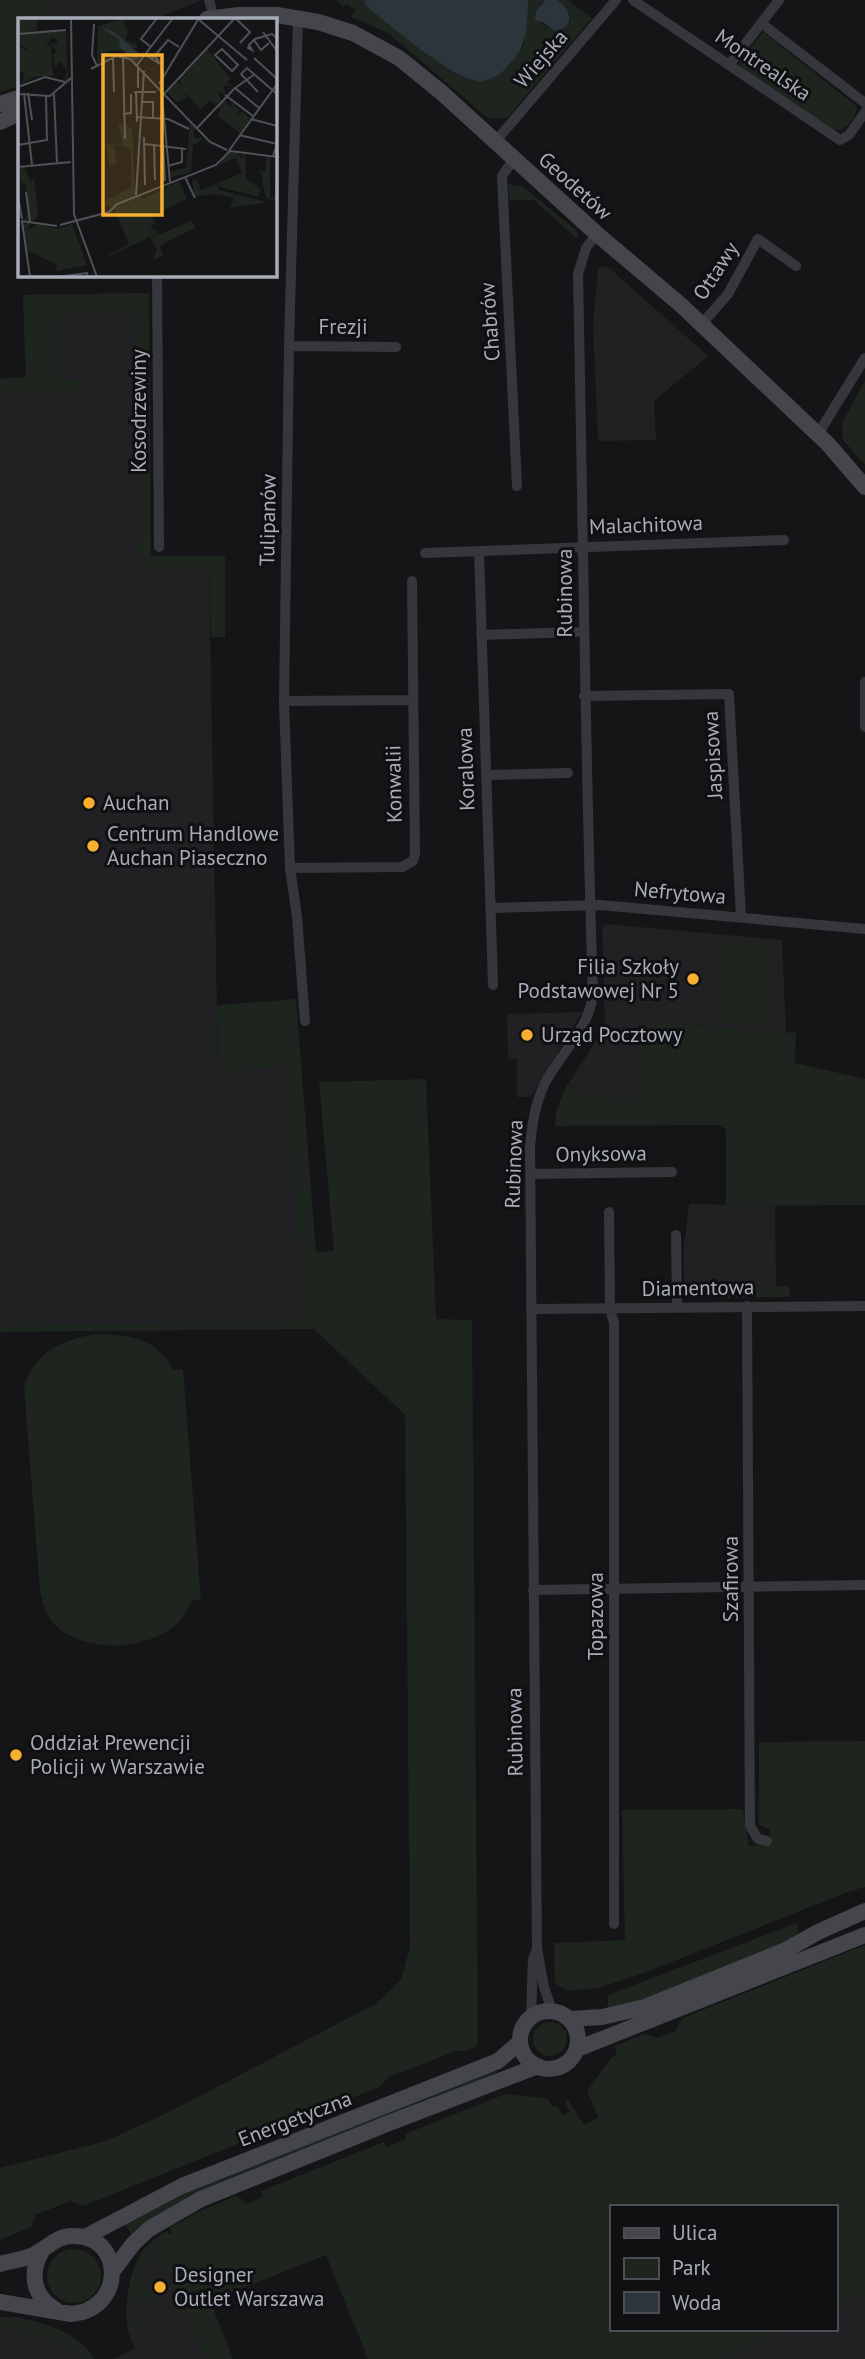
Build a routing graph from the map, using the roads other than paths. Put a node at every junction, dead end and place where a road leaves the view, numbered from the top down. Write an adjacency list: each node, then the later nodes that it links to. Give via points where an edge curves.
1 (209, 0): 5 (street)
2 (616, 0): 15 (street, Wiejska)
3 (633, 0): 8 (street, Montrealska)
4 (779, 0): 7 (street)
5 (210, 18): 6 (street, Geodetów)
6 (298, 18): 15 (street, Geodetów, via 353,33 399,58); 21 (street, Tulipanów)
7 (761, 23): 8 (street); 10 (street, Montrealska)
8 (729, 65): 12 (street, Montrealska, via 840,140)
9 (18, 98): 11 (street)
10 (865, 103)
11 (0, 104)
12 (865, 112)
13 (18, 113): 14 (street)
14 (0, 122)
15 (495, 142): 16 (street, Geodetów)
16 (514, 159): 17 (street, Geodetów); 25 (street, Chabrów, via 502,176)
17 (597, 234): 20 (street, Geodetów); 28 (street, Rubinowa, via 586,248 578,274)
18 (796, 266): 20 (street, Ottawy, via 758,239 728,294)
19 (157, 276): 29 (street, Kosodrzewiny)
20 (701, 326): 24 (street, Geodetów)
21 (289, 346): 22 (street, Frezji); 38 (street, Tulipanów)
22 (396, 346)
23 (865, 358): 24 (street)
24 (818, 435): 26 (street, Geodetów)
25 (517, 486)
26 (865, 487)
27 (784, 540): 28 (street, Malachitowa)
28 (584, 546): 30 (street, Malachitowa); 36 (street, Rubinowa)
29 (159, 547)
30 (479, 551): 31 (street, Malachitowa); 34 (street, Koralowa)
31 (425, 553)
32 (411, 581): 37 (street, Konwalii)
33 (576, 632): 34 (street)
34 (481, 635): 41 (street, Koralowa)
35 (865, 682): 39 (street)
36 (584, 696): 43 (street, Rubinowa); 45 (street, Jaspisowa, via 729,694)
37 (412, 700): 38 (street); 42 (street, Konwalii, via 413,861 402,867)
38 (285, 701): 42 (street, Tulipanów)
39 (865, 727)
40 (568, 773): 41 (street)
41 (486, 775): 44 (street, Koralowa)
42 (290, 868): 48 (street, Tulipanów)
43 (590, 905): 44 (street, Nefrytowa); 45 (street, Nefrytowa); 50 (street, Rubinowa, via 591,1009 536,1103)
44 (491, 908): 47 (street, Koralowa)
45 (741, 917): 46 (street, Nefrytowa)
46 (865, 929)
47 (493, 985)
48 (305, 1021)
49 (672, 1172): 50 (street, Onyksowa)
50 (531, 1174): 57 (street, Rubinowa)
51 (609, 1212): 56 (street, Topazowa)
52 (676, 1235): 55 (street)
53 (747, 1306): 54 (street, Diamentowa); 55 (street, Diamentowa); 59 (street, Szafirowa)
54 (865, 1306)
55 (677, 1307): 56 (street, Diamentowa)
56 (610, 1308): 57 (street, Diamentowa); 60 (street, Topazowa, via 614,1323)
57 (531, 1309): 61 (street, Rubinowa)
58 (865, 1585): 59 (street)
59 (750, 1586): 60 (street); 62 (street, Szafirowa, via 750,1826 758,1839)
60 (615, 1588): 61 (street); 64 (street, Topazowa)
61 (533, 1590): 66 (street, Rubinowa)
62 (767, 1842)
63 (865, 1911): 69 (street, via 786,1950 645,2007)
64 (614, 1924)
65 (865, 1935): 71 (street, Energetyczna)
66 (537, 1949): 67 (street, Rubinowa); 68 (street, Rubinowa)
67 (552, 2011): 68 (street); 69 (street)
68 (531, 2018): 70 (street, Energetyczna, via 523,2027)
69 (570, 2019): 71 (street, via 578,2033)
70 (520, 2042): 72 (street, via 526,2057); 73 (street, Energetyczna, via 498,2061 191,2182)
71 (577, 2049): 72 (street, Energetyczna, via 561,2067)
72 (538, 2066): 76 (street, Energetyczna, via 201,2199 149,2229)
73 (85, 2237): 74 (street, Energetyczna, via 66,2236); 76 (street, via 107,2254)
74 (42, 2251): 75 (street, Energetyczna); 78 (street, via 34,2268 36,2287 46,2303)
75 (0, 2264)
76 (112, 2272): 78 (street, Energetyczna, via 109,2291 98,2305 80,2313)
77 (0, 2302): 78 (street, Energetyczna)
78 (62, 2312)

